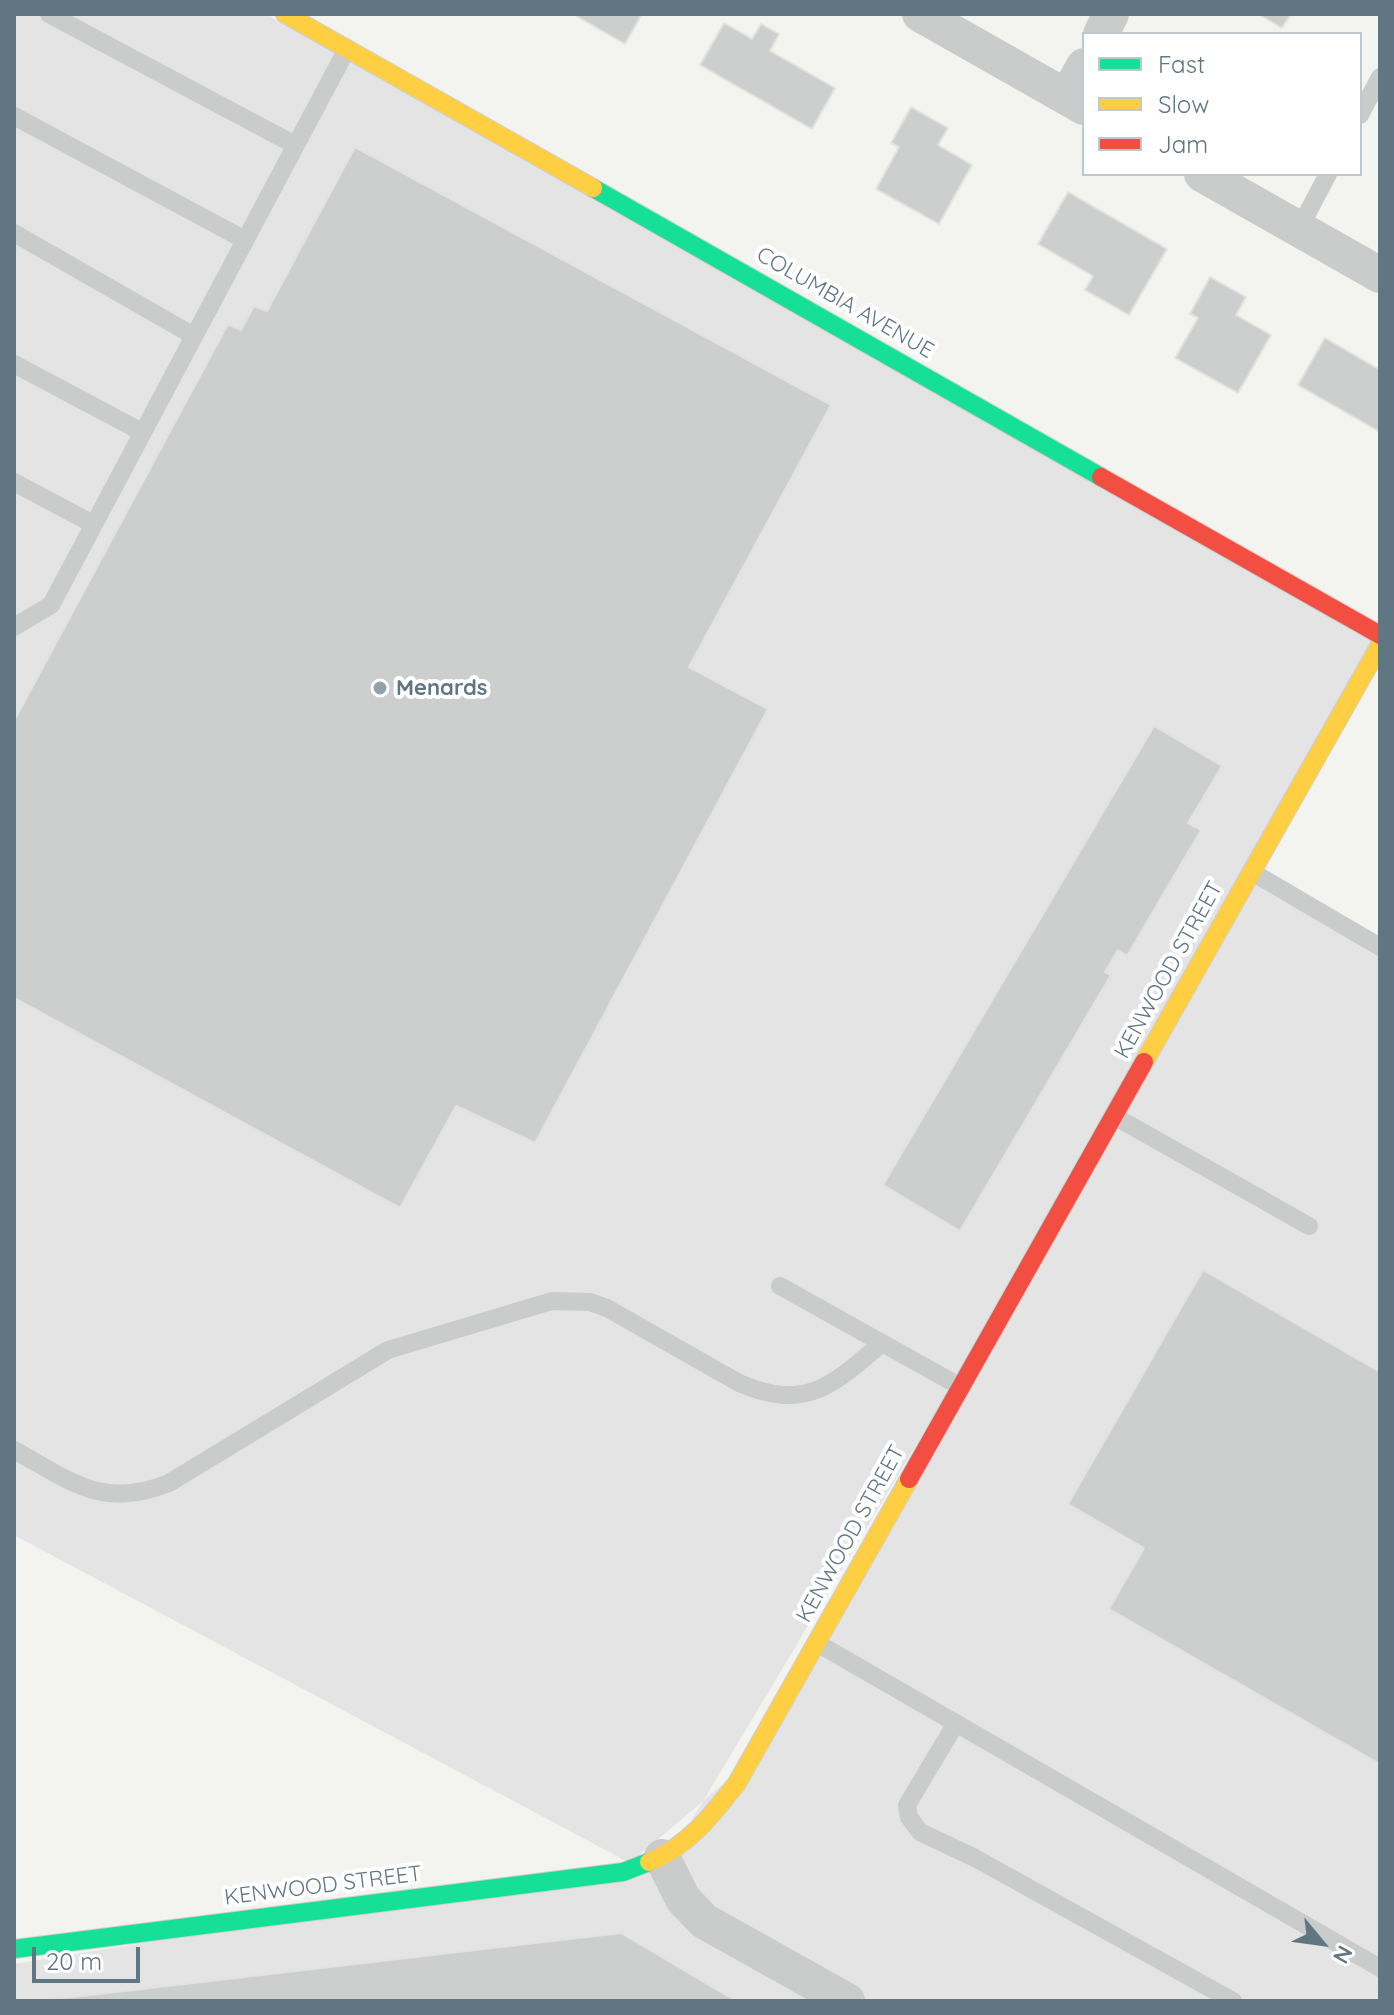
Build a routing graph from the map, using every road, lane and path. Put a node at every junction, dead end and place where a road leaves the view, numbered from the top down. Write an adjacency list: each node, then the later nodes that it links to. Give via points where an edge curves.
1 (49, 14): 12 (lane)
2 (285, 14): 6 (street, COLUMBIA AVENUE)
3 (920, 14): 9 (street)
4 (1111, 14): 5 (street)
5 (1102, 32)
6 (347, 49): 12 (lane); 27 (street, COLUMBIA AVENUE)
7 (1082, 75): 9 (street)
8 (1380, 77): 10 (lane)
9 (1076, 102)
10 (1362, 111)
11 (14, 116): 17 (lane)
12 (295, 145): 17 (lane)
13 (1206, 176): 15 (street)
14 (1327, 176): 15 (lane)
15 (1299, 229): 18 (street)
16 (14, 233): 19 (lane)
17 (245, 240): 19 (lane)
18 (1380, 275)
19 (194, 336): 21 (lane)
20 (14, 364): 21 (lane)
21 (142, 432): 23 (lane)
22 (14, 482): 23 (lane)
23 (93, 524): 25 (lane, via 51,605)
24 (14, 607): 25 (lane)
25 (32, 616): 26 (lane)
26 (14, 627)
27 (1380, 635)
28 (1380, 645): 29 (street, KENWOOD STREET)
29 (1252, 872): 30 (lane); 31 (street, KENWOOD STREET)
30 (1380, 947)
31 (1114, 1116): 32 (lane); 35 (street, KENWOOD STREET)
32 (1309, 1226)
33 (780, 1286): 34 (lane)
34 (882, 1343): 35 (lane); 36 (lane, via 818,1391 776,1395 739,1383 607,1308 552,1301 388,1350 151,1490 109,1495 89,1490)
35 (961, 1387): 37 (street, KENWOOD STREET)
36 (14, 1450)
37 (817, 1643): 38 (lane); 39 (street, KENWOOD STREET, via 737,1783 706,1823)
38 (956, 1723): 41 (lane); 43 (lane, via 907,1805 920,1832)
39 (662, 1857): 40 (street, KENWOOD STREET, via 623,1872); 42 (street, via 683,1899 704,1921)
40 (14, 1949)
41 (1380, 1968)
42 (847, 2001)
43 (1233, 2001)

